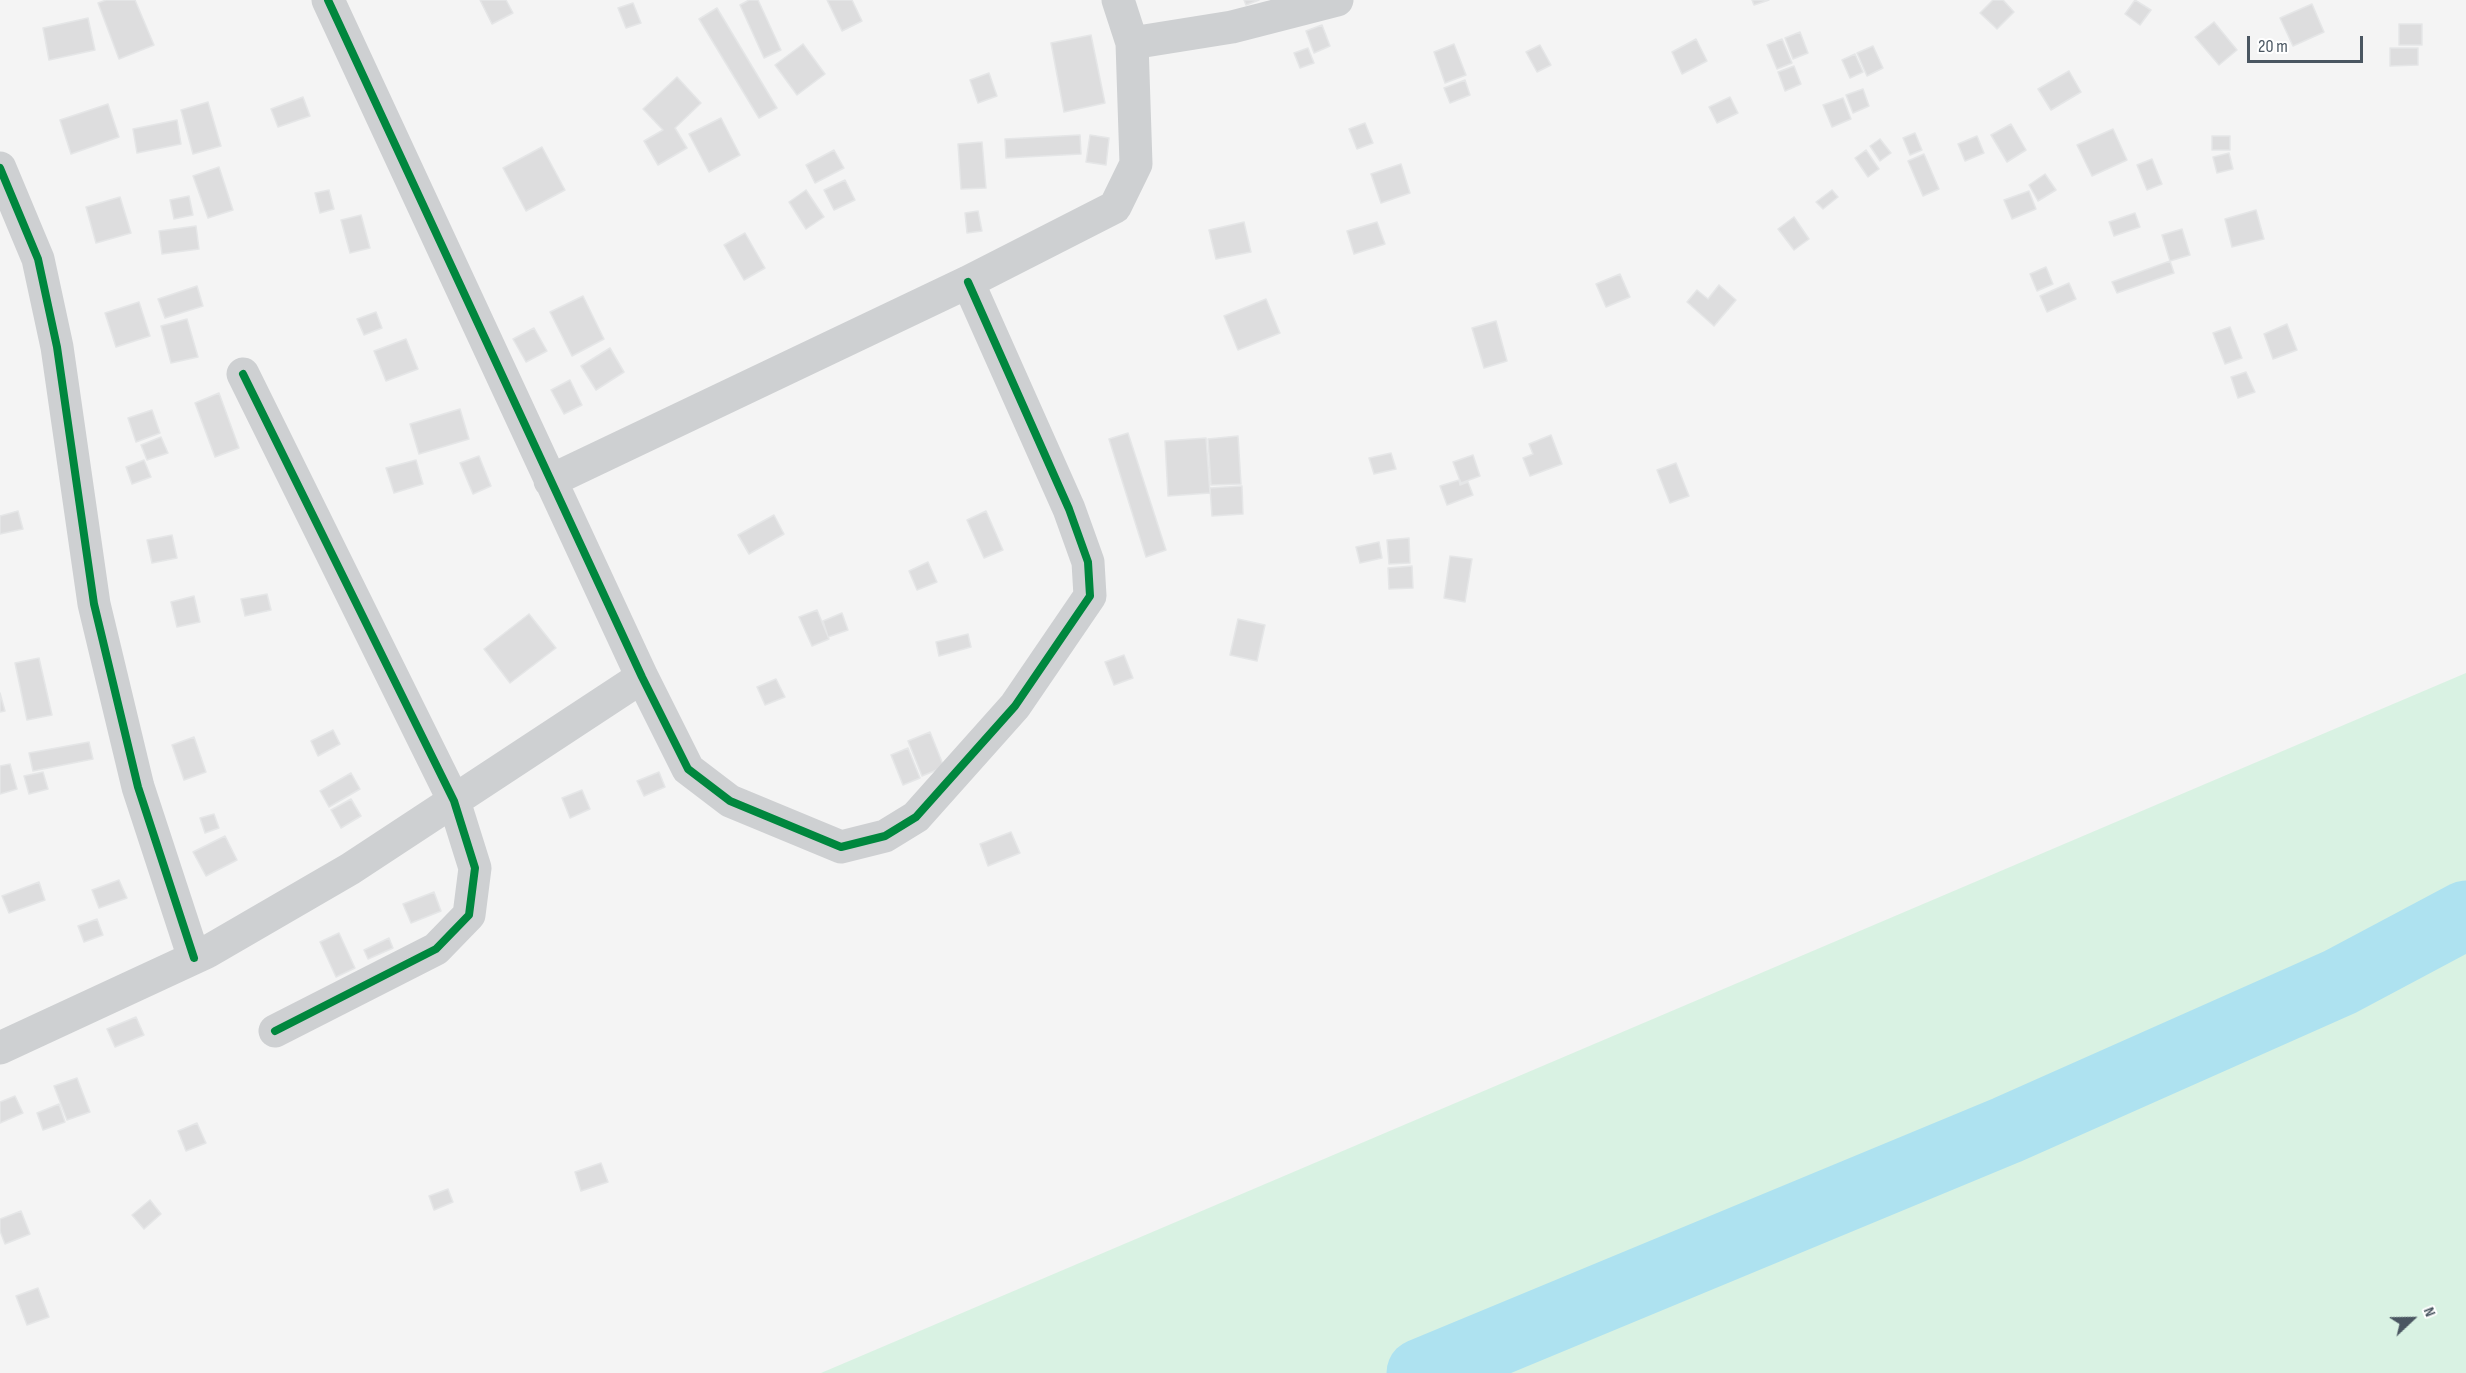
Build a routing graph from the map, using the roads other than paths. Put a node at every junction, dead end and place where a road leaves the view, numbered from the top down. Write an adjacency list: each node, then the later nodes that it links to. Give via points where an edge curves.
1 (328, 0): 8 (street)
2 (1118, 0): 4 (street)
3 (1337, 0): 4 (street, via 1232,27)
4 (1132, 43): 6 (street, via 1136,164 1115,207)
5 (0, 168): 11 (street, via 38,259 57,347 94,604 138,788)
6 (968, 282): 8 (street); 9 (street, via 1069,509 1088,562 1090,596 1015,706 916,817 885,836 841,847 730,801 688,769)
7 (243, 374): 10 (street)
8 (550, 481): 9 (street)
9 (642, 677): 10 (street)
10 (454, 801): 11 (street, via 350,869); 12 (street, via 475,868 469,915 436,949)
11 (194, 958): 13 (street)
12 (275, 1031)
13 (0, 1048)

